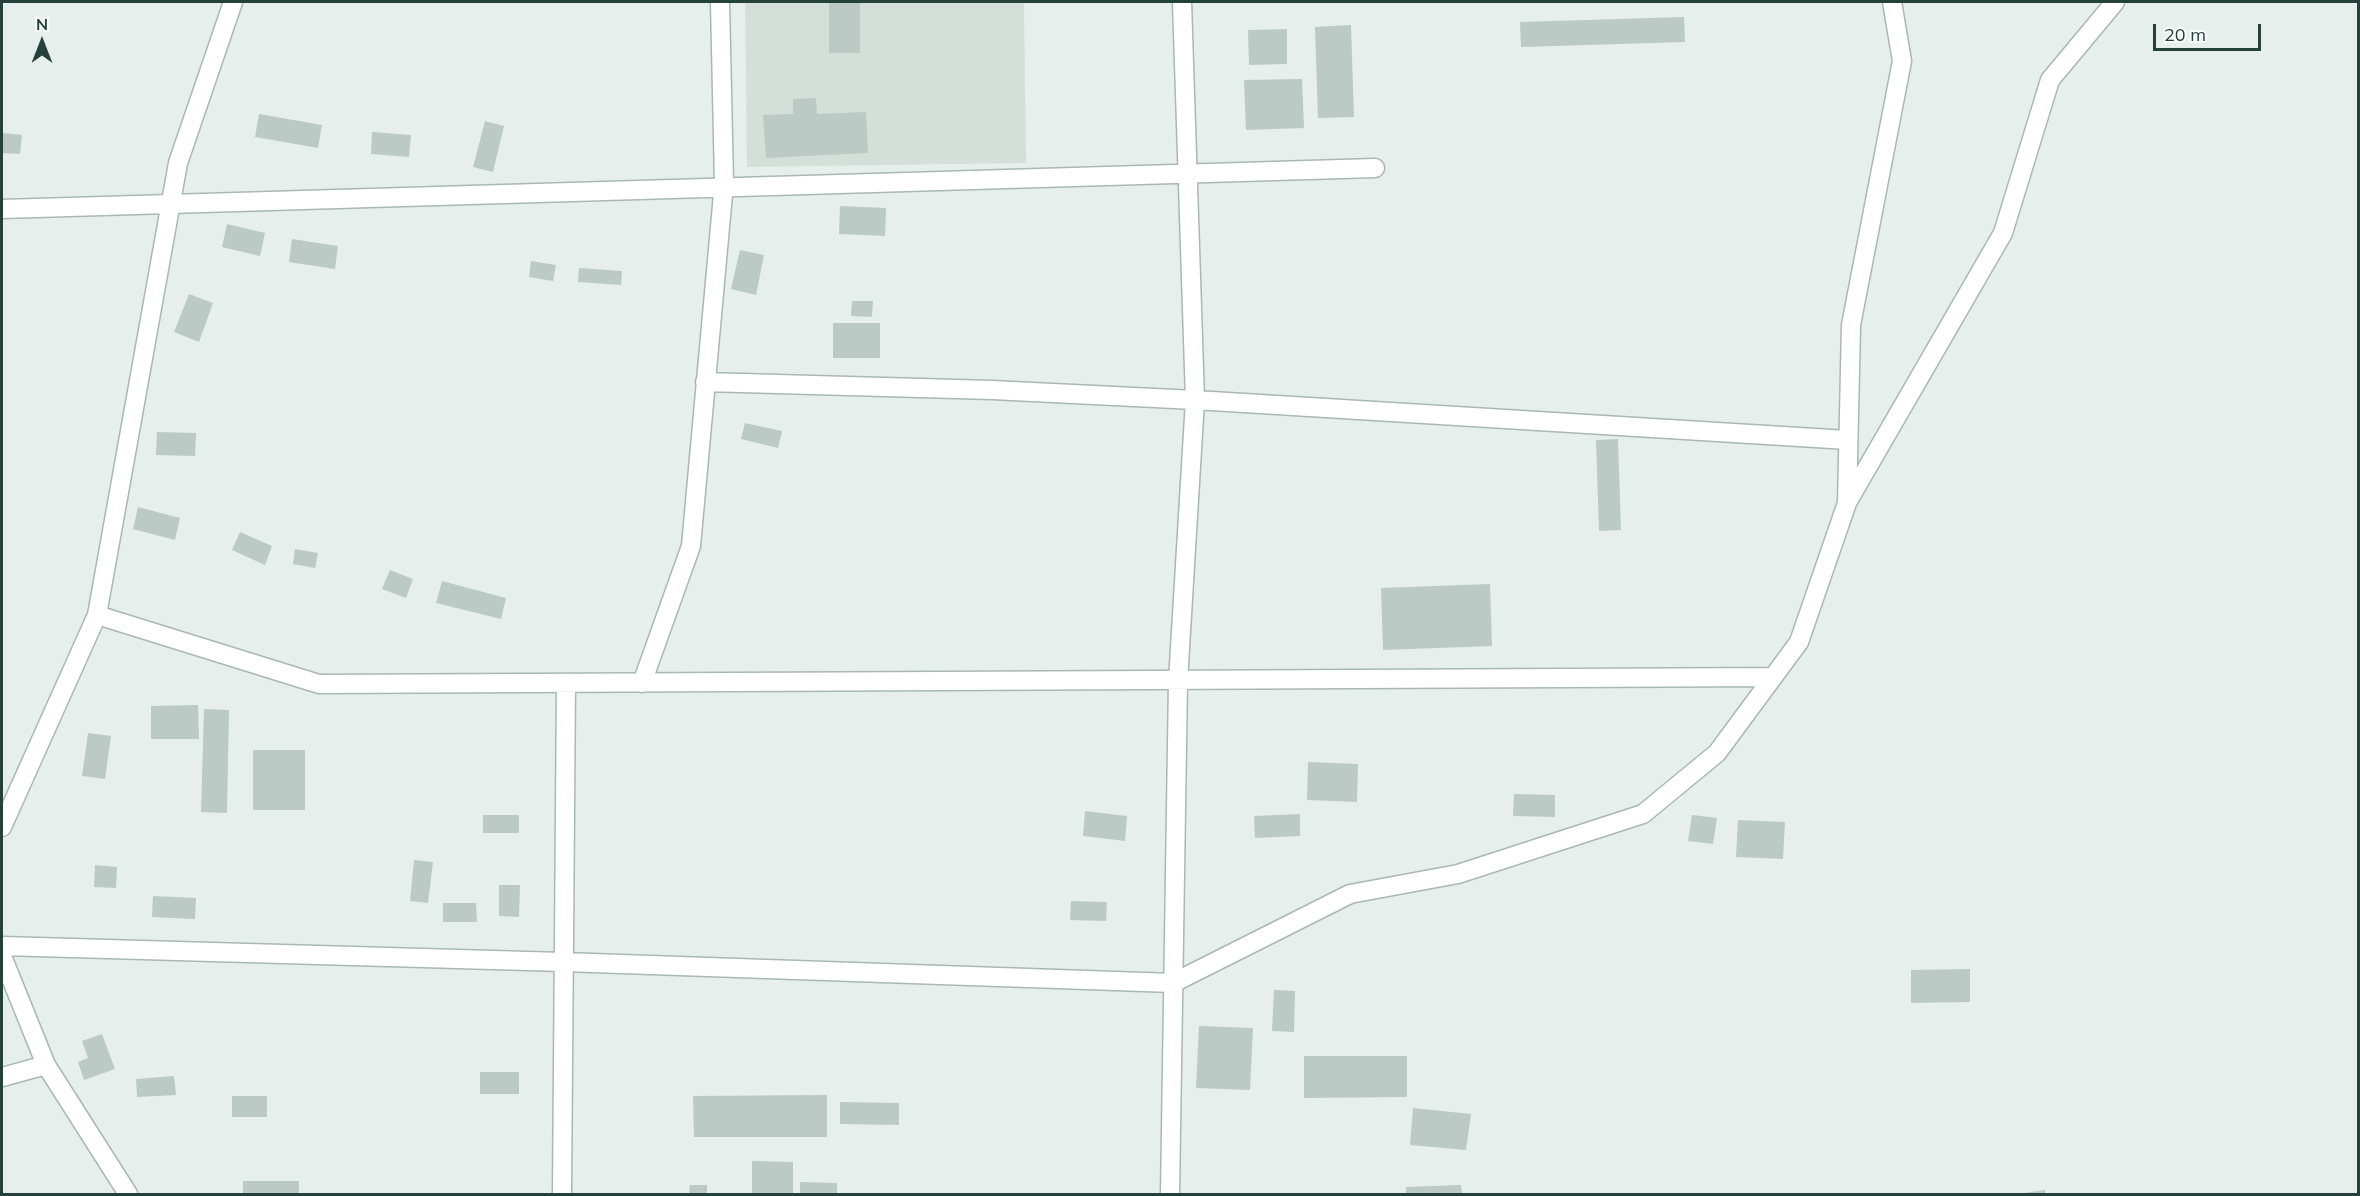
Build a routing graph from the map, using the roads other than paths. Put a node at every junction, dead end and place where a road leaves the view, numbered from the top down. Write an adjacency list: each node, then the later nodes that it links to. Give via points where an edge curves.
1 (233, 2): 9 (street, via 178,163)
2 (720, 2): 8 (street)
3 (1182, 2): 7 (street)
4 (1892, 2): 13 (street, via 1902,61 1851,325)
5 (2115, 2): 14 (street, via 2050,80 2003,233)
6 (1375, 168): 7 (street)
7 (1188, 173): 8 (street); 12 (street)
8 (724, 187): 9 (street); 11 (street)
9 (171, 204): 10 (street); 15 (street)
10 (2, 209)
11 (705, 382): 12 (street); 19 (street, via 691,546)
12 (1195, 400): 13 (street); 17 (street)
13 (1848, 440): 14 (street)
14 (1846, 503): 16 (street, via 1799,642)
15 (97, 615): 18 (street, via 319,684); 20 (street)
16 (1773, 677): 17 (street); 24 (street, via 1717,753 1643,814 1458,874 1350,894)
17 (1178, 681): 19 (street); 24 (street)
18 (566, 683): 19 (street); 23 (street)
19 (642, 683)
20 (2, 827)
21 (2, 946): 23 (street)
22 (2, 956): 25 (street)
23 (563, 962): 24 (street); 28 (street)
24 (1173, 983): 29 (street)
25 (46, 1065): 26 (street); 27 (street)
26 (2, 1077)
27 (128, 1194)
28 (562, 1194)
29 (1170, 1194)

